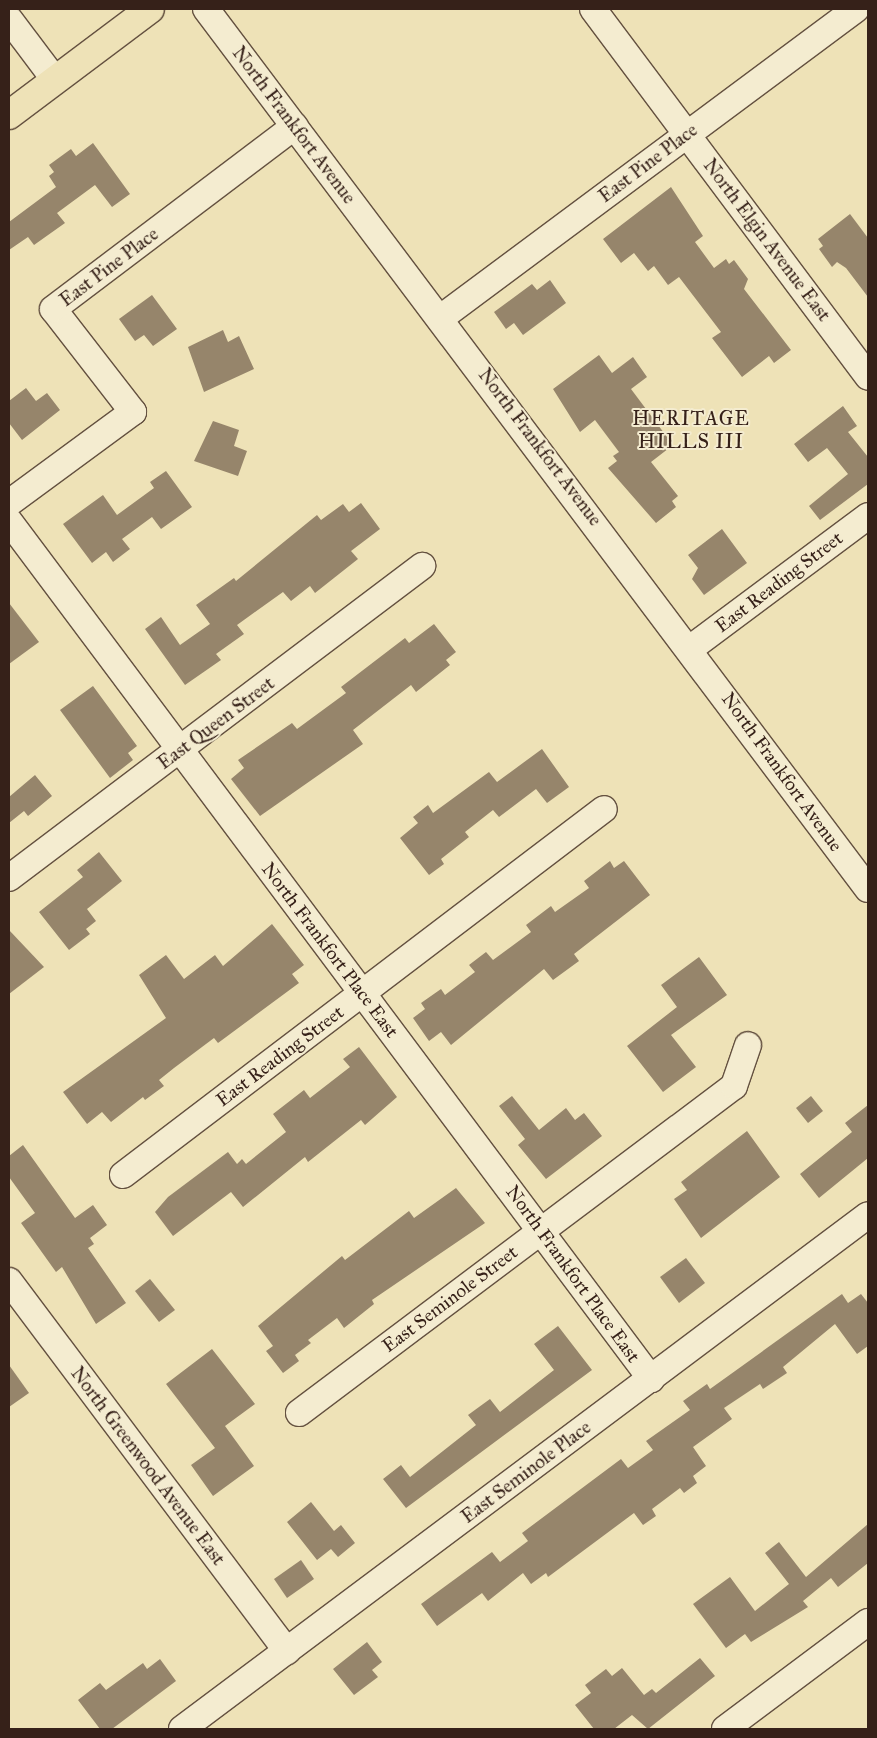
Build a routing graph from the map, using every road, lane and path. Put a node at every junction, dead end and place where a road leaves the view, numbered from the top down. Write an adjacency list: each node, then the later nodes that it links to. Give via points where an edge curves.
1 (150, 9): 6 (main road)
2 (206, 9): 8 (street, North Frankfort Avenue)
3 (593, 9): 9 (street, North Elgin Avenue East)
4 (856, 9): 9 (street, East Pine Place)
5 (9, 19): 6 (street)
6 (55, 80): 7 (main road)
7 (9, 115)
8 (295, 126): 10 (street, North Frankfort Avenue); 12 (street, East Pine Place, via 53,309 133,412)
9 (687, 133): 10 (street, East Pine Place); 11 (street, North Elgin Avenue East)
10 (442, 317): 16 (street, North Frankfort Avenue)
11 (868, 376)
12 (9, 503)
13 (868, 516): 16 (street, East Reading Street)
14 (9, 521): 17 (street, North Frankfort Place East)
15 (422, 566): 17 (street, East Queen Street)
16 (690, 648): 20 (street, North Frankfort Avenue)
17 (181, 750): 19 (street, East Queen Street); 21 (street, North Frankfort Place East)
18 (604, 809): 21 (street, East Reading Street)
19 (9, 878)
20 (868, 889)
21 (362, 993): 23 (street, East Reading Street); 25 (street, North Frankfort Place East)
22 (748, 1045): 25 (street, East Seminole Street, via 734,1086)
23 (123, 1175)
24 (865, 1223): 27 (street, East Seminole Place)
25 (541, 1230): 27 (street, North Frankfort Place East); 28 (street, East Seminole Street)
26 (9, 1281): 30 (street, North Greenwood Avenue East)
27 (651, 1379): 30 (street, East Seminole Place)
28 (299, 1413)
29 (868, 1622): 32 (street)
30 (287, 1651): 31 (street, East Seminole Place)
31 (182, 1729)
32 (725, 1729)

